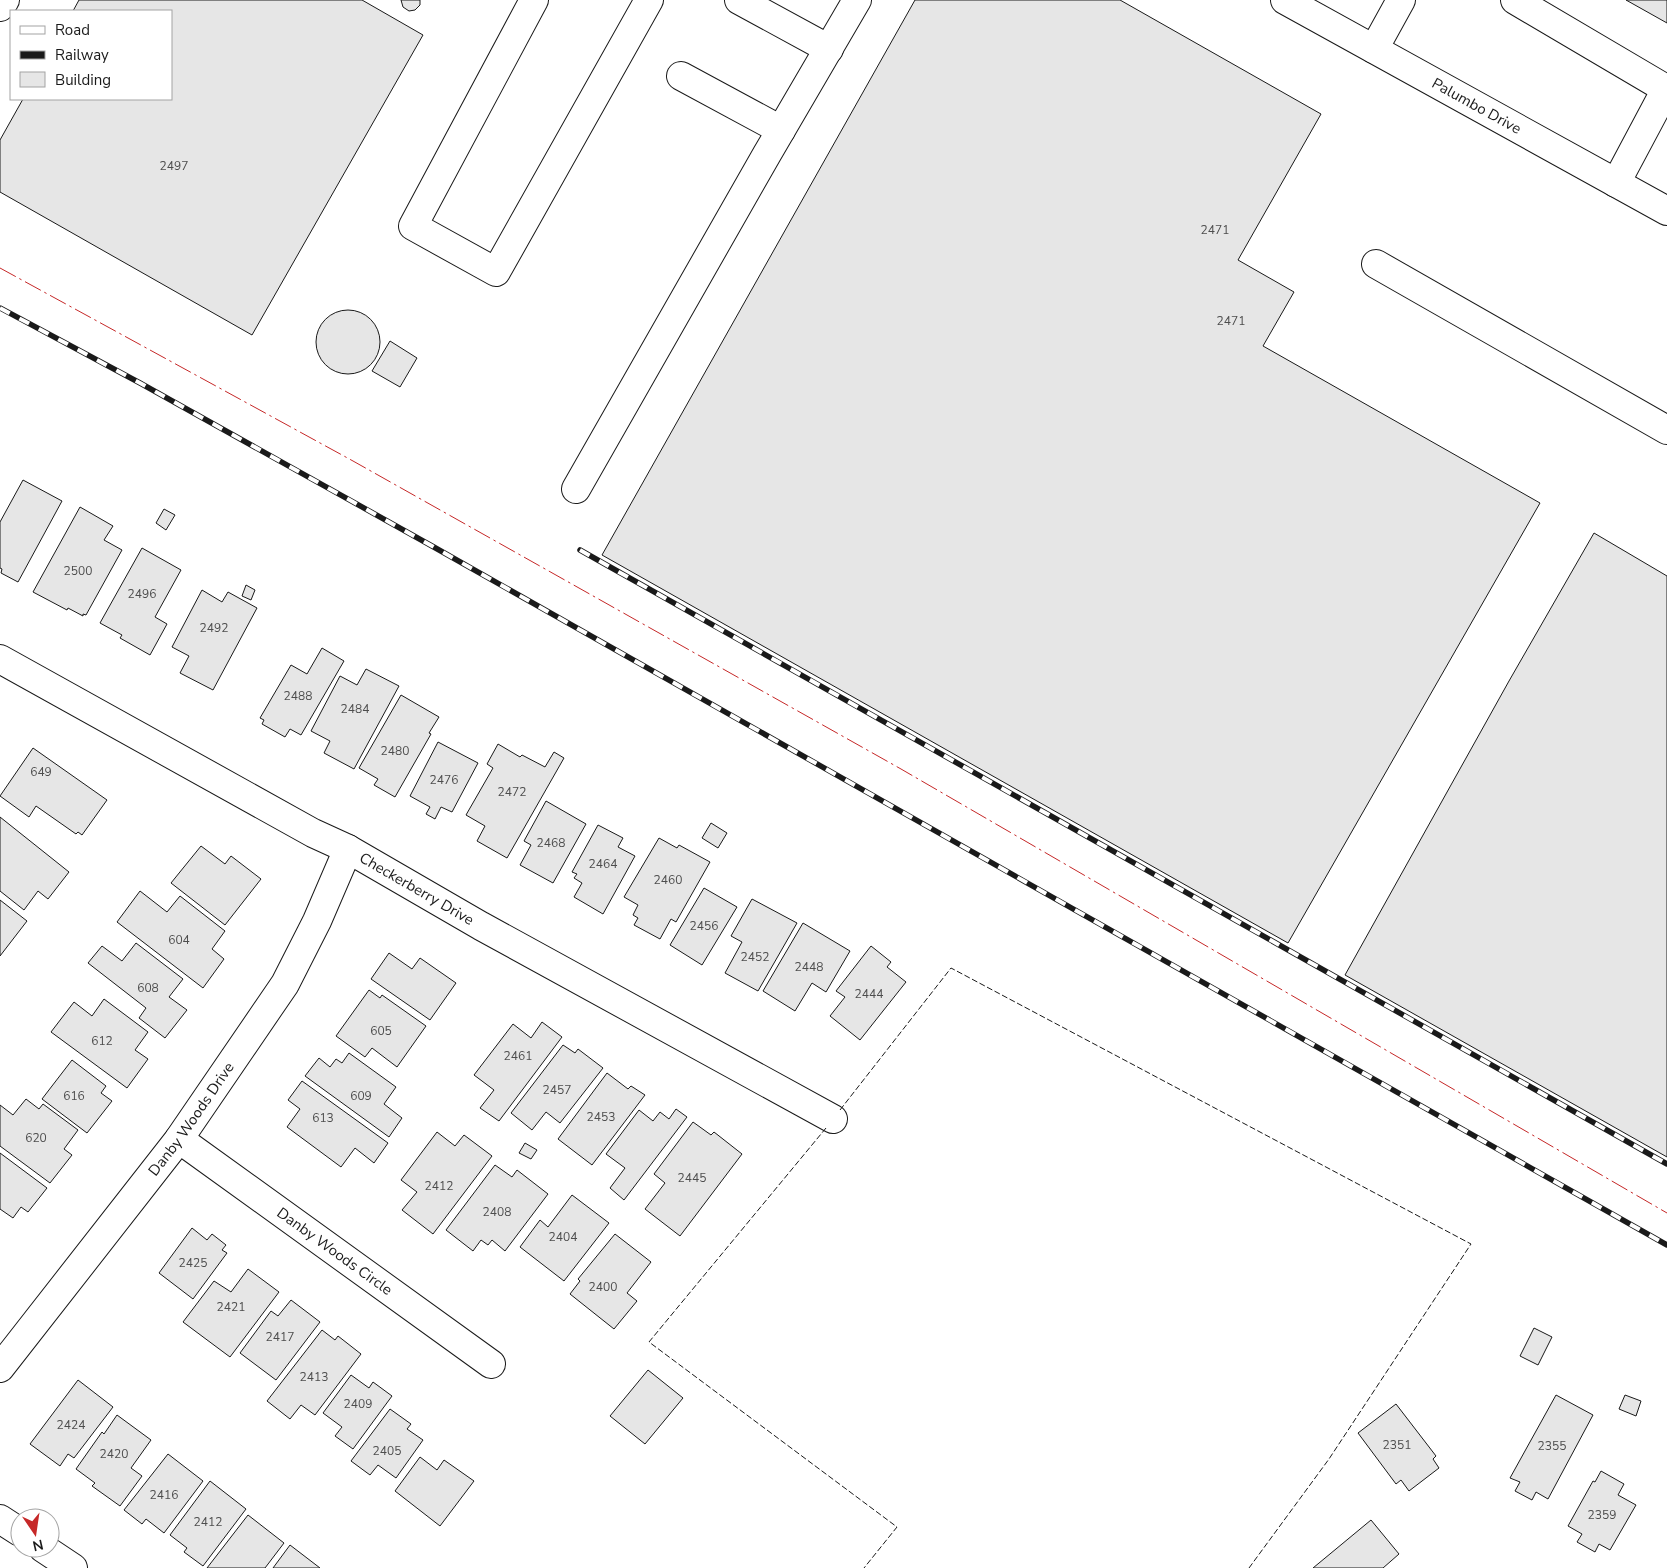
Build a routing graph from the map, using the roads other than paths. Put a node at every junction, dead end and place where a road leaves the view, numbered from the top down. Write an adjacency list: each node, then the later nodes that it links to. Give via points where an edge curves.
1 (5, 0): 9 (street)
2 (534, 0): 3 (street, via 413,226 496,272)
3 (649, 0)
4 (739, 0): 10 (street)
5 (857, 0): 10 (street)
6 (1285, 0): 11 (street, Palumbo Drive)
7 (1401, 0): 11 (street)
8 (1515, 0): 13 (street)
9 (0, 7)
10 (829, 49): 14 (street)
11 (1374, 49): 15 (street, Palumbo Drive)
12 (681, 76): 14 (street)
13 (1666, 90): 15 (street)
14 (780, 130): 19 (street)
15 (1616, 182): 16 (street, Palumbo Drive)
16 (1667, 211)
17 (1376, 264): 18 (street)
18 (1663, 418)
19 (576, 489)
20 (0, 660): 21 (street, Checkerberry Drive, via 313,833)
21 (348, 849): 22 (street, Checkerberry Drive, via 481,926); 23 (street, Danby Woods Drive, via 285,984)
22 (833, 1119)
23 (179, 1139): 24 (street, Danby Woods Circle); 25 (street, Danby Woods Drive)
24 (491, 1364)
25 (0, 1368)
26 (58, 1558): 27 (street)
27 (73, 1568)

